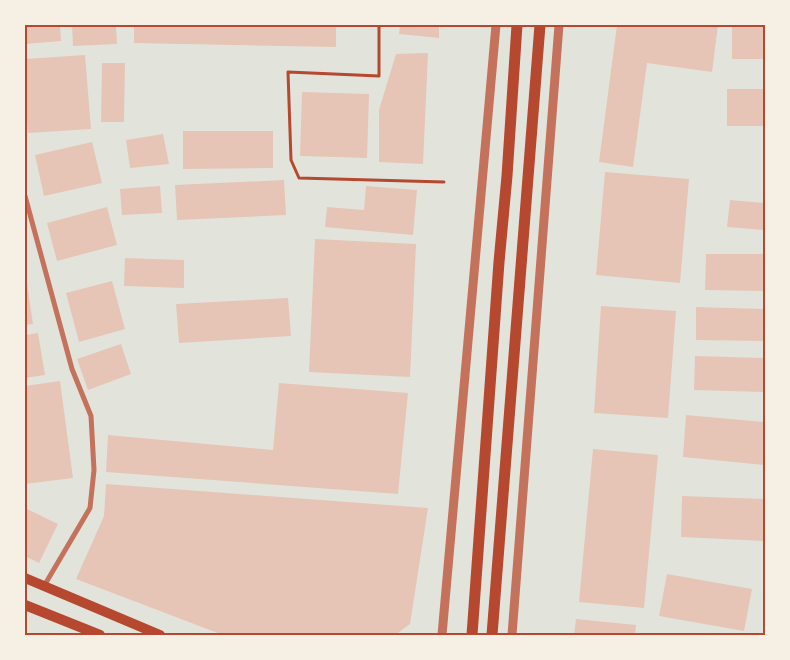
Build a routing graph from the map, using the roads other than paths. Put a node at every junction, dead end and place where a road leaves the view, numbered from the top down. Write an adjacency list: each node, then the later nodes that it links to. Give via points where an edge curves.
1 (496, 25): 11 (street)
2 (517, 25): 12 (main road)
3 (540, 25): 13 (main road)
4 (559, 25): 14 (street)
5 (25, 196): 7 (street, via 72,370 92,425 94,470 90,508)
6 (25, 578): 7 (main road)
7 (44, 586): 10 (main road)
8 (25, 605): 9 (main road)
9 (100, 635)
10 (160, 635)
11 (442, 635)
12 (472, 635)
13 (492, 635)
14 (512, 635)

